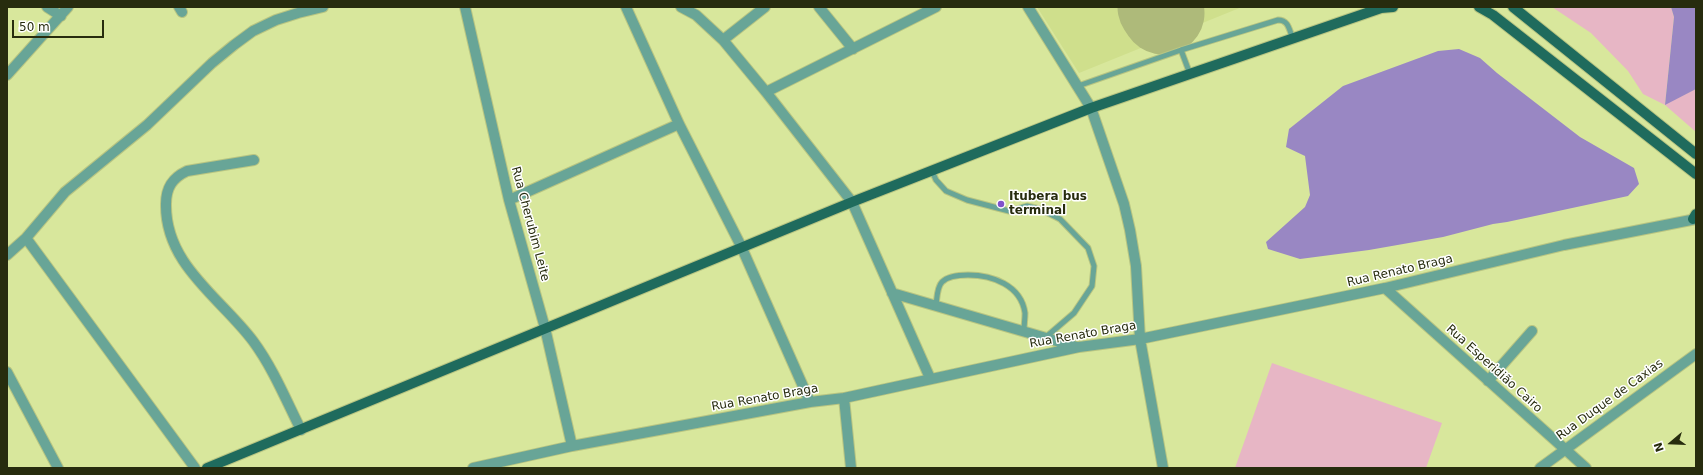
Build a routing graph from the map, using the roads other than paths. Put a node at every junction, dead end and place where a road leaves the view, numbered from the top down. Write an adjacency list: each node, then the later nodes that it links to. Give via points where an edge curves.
1 (47, 7): 15 (street)
2 (68, 7): 15 (street)
3 (324, 7): 33 (street, via 276,20 253,31 234,45 207,67 147,125 65,192)
4 (465, 7): 30 (street, Rua Cherubim Leite)
5 (626, 7): 25 (street)
6 (681, 7): 17 (street, via 696,15)
7 (765, 7): 17 (street)
8 (819, 7): 18 (street)
9 (936, 7): 18 (street)
10 (1028, 7): 22 (street)
11 (1393, 7): 14 (main road)
12 (1479, 7): 29 (main road, via 1493,15)
13 (1513, 7): 26 (main road)
14 (1382, 8): 16 (main road)
15 (61, 16): 21 (street)
16 (1293, 39): 19 (lane, via 1287,23 1278,20); 20 (main road)
17 (723, 40): 23 (street)
18 (853, 49): 23 (street)
19 (1181, 50): 20 (lane); 22 (lane)
20 (1190, 74): 24 (main road)
21 (7, 75)
22 (1078, 86): 24 (street)
23 (766, 92): 31 (street)
24 (1091, 108): 28 (main road); 43 (street, via 1124,204 1130,230 1136,266)
25 (679, 124): 30 (street); 34 (street)
26 (1696, 154)
27 (254, 160): 51 (street, via 192,170 177,175 166,194 166,216 173,241 182,259 209,294 254,342)
28 (932, 171): 31 (main road); 42 (lane, via 946,191 967,200 1009,211 1027,206 1040,209 1060,219 1088,248 1094,266 1092,286 1074,313)
29 (1696, 174)
30 (509, 200): 39 (street, Rua Cherubim Leite)
31 (852, 202): 34 (main road); 37 (street)
32 (1695, 217): 36 (street, Rua Renato Braga)
33 (26, 238): 35 (street); 56 (street)
34 (741, 246): 39 (main road); 50 (street)
35 (7, 255)
36 (1385, 288): 43 (street, Rua Renato Braga); 48 (street, Rua Esperidião Cairo)
37 (892, 292): 38 (street); 47 (street)
38 (936, 305): 40 (street); 40 (lane, via 941,283 947,279 961,275 982,275 1008,285 1015,291 1025,312)
39 (545, 328): 51 (main road); 52 (street, Rua Cherubim Leite)
40 (1024, 331): 42 (street)
41 (1532, 331): 48 (street)
42 (1046, 337): 44 (street)
43 (1140, 339): 44 (street, Rua Renato Braga); 59 (street)
44 (1079, 347): 47 (street, Rua Renato Braga)
45 (1696, 354): 53 (street, Rua Duque de Caxias)
46 (7, 372): 55 (street)
47 (930, 378): 49 (street, Rua Renato Braga)
48 (1488, 381): 53 (street, Rua Esperidião Cairo)
49 (844, 398): 50 (street, Rua Renato Braga); 58 (street)
50 (810, 402): 52 (street, Rua Renato Braga)
51 (301, 430): 54 (main road)
52 (572, 446): 57 (street, Rua Renato Braga)
53 (1564, 450): 60 (street, Rua Duque de Caxias); 61 (street, Rua Esperidião Cairo)
54 (212, 467)
55 (58, 468)
56 (195, 468)
57 (473, 468)
58 (851, 468)
59 (1163, 468)
60 (1540, 468)
61 (1586, 468)

